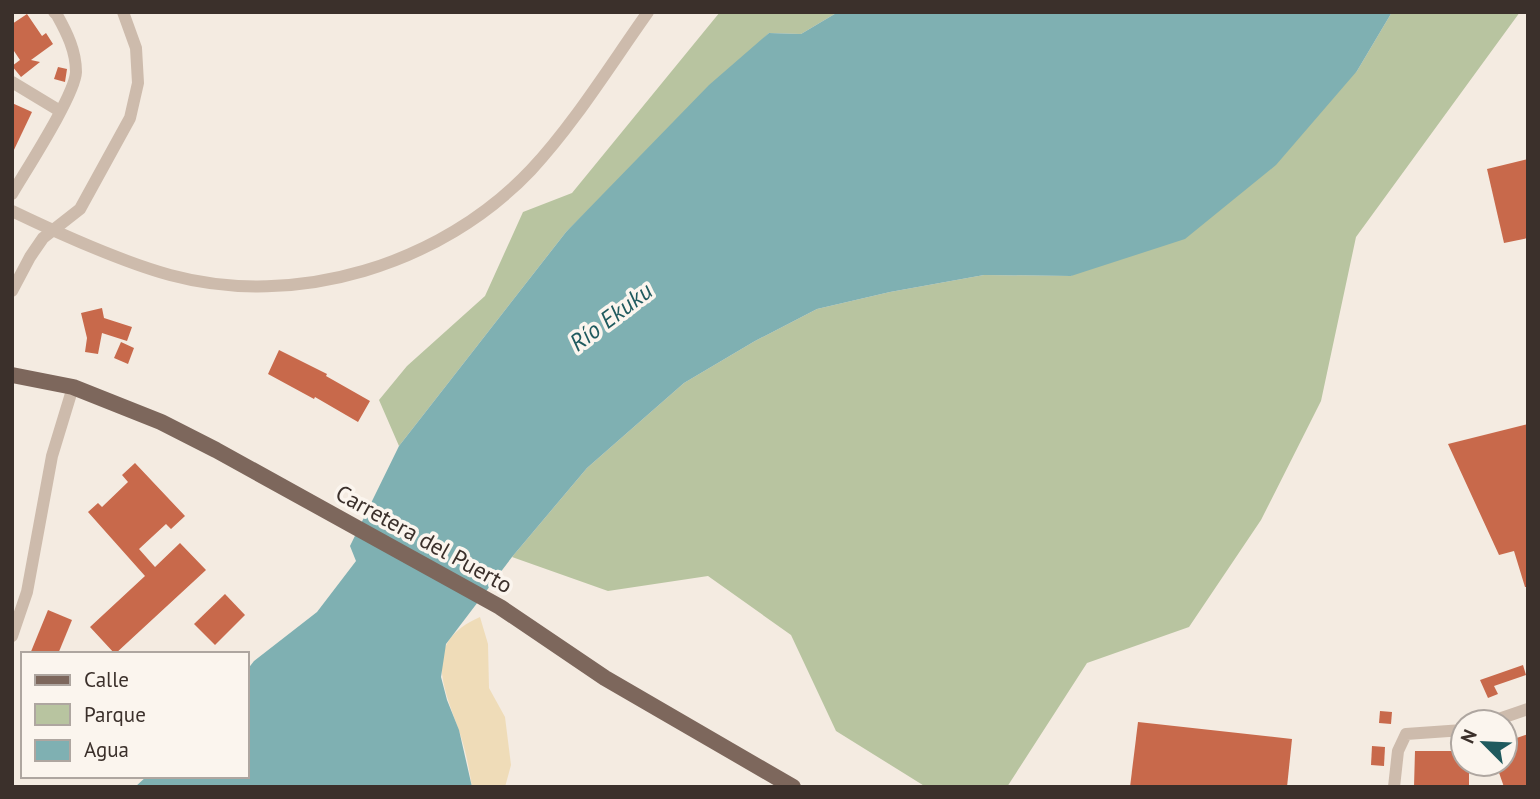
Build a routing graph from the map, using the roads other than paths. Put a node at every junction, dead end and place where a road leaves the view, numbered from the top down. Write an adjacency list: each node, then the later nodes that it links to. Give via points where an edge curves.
1 (54, 12): 5 (street, via 72,44 76,74)
2 (123, 12): 8 (street, via 136,48 138,83 131,118 80,209)
3 (648, 12): 8 (street, via 531,171 472,220 404,257 299,285 235,285 170,275)
4 (12, 82): 5 (street)
5 (60, 111): 6 (street)
6 (12, 194)
7 (12, 211): 8 (street)
8 (55, 231): 9 (street, via 43,238)
9 (12, 291)
10 (12, 375): 11 (main road, Carretera del Puerto)
11 (73, 387): 12 (street, via 52,456 27,592); 14 (main road, Carretera del Puerto, via 162,422 320,506 500,607 605,678)
12 (12, 636)
13 (1449, 731): 15 (street, via 1406,734 1398,751)
14 (793, 787)
15 (1394, 787)

